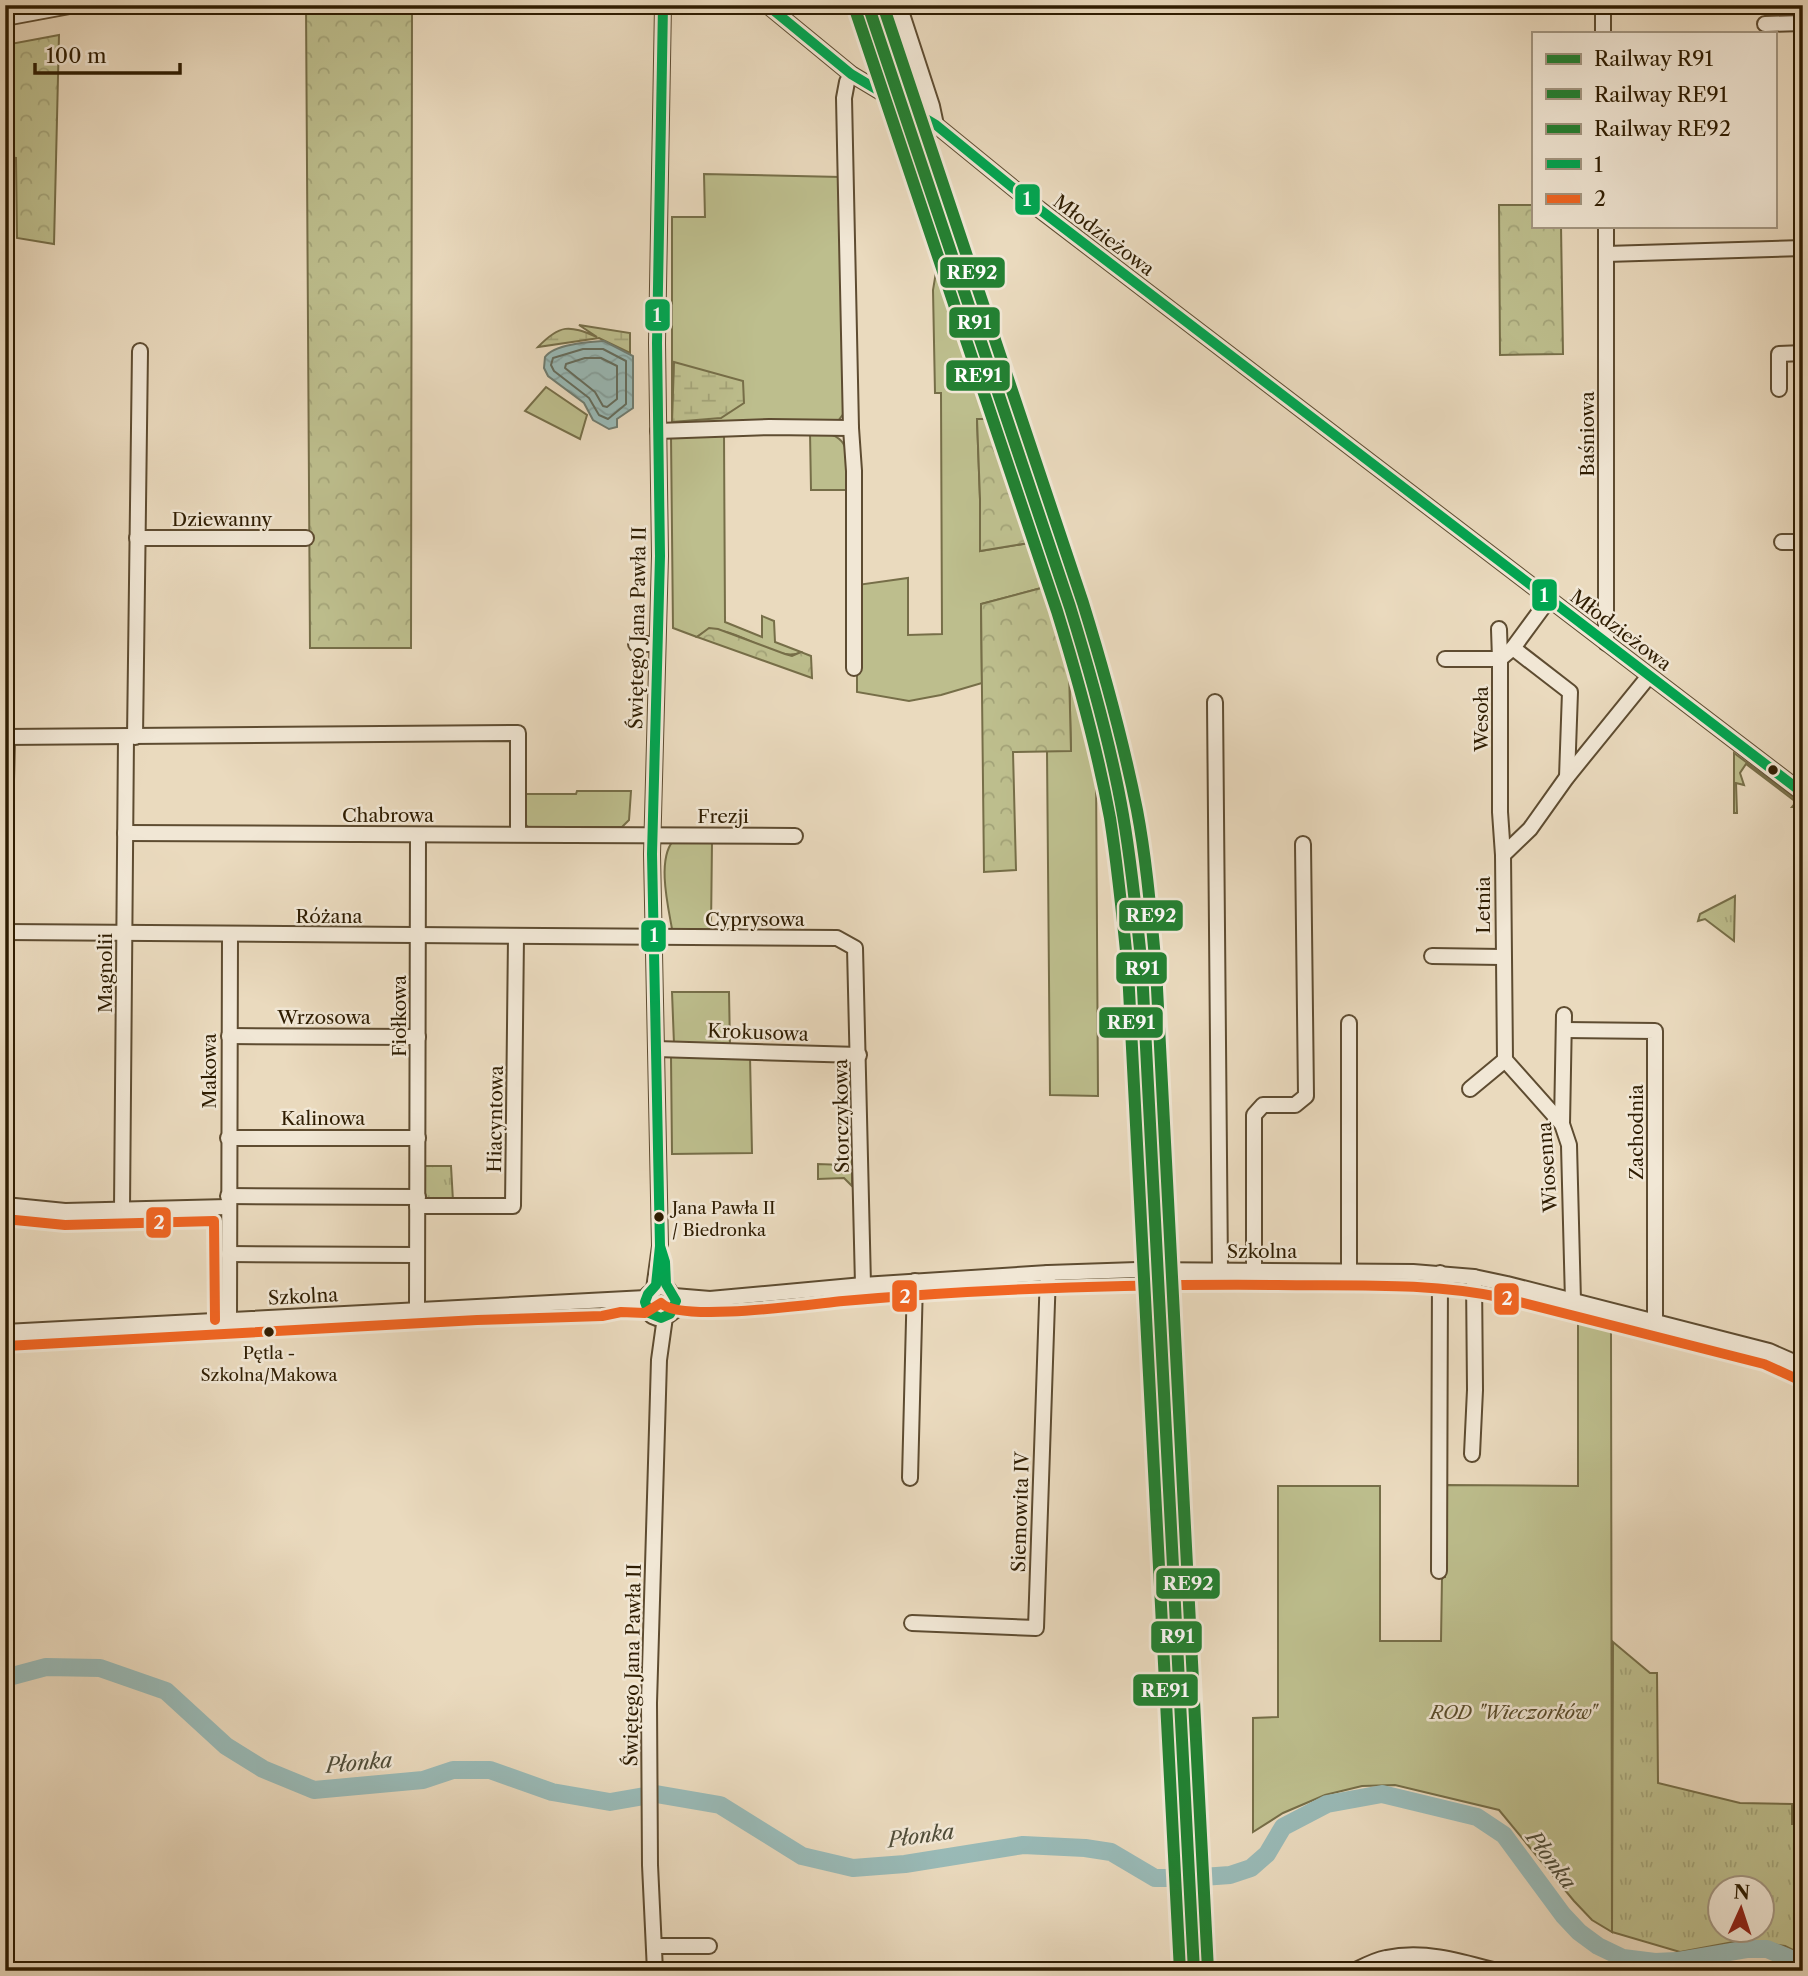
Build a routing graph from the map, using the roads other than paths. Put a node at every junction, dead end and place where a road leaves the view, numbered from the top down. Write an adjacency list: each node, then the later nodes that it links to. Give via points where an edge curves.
1 (75, 5): 6 (street)
2 (767, 5): 10 (street, Młodzieżowa)
3 (899, 5): 11 (street)
4 (1603, 5): 9 (street)
5 (661, 7): 19 (street, Świętego Jana Pawła II)
6 (5, 18)
7 (1803, 23): 8 (street)
8 (1765, 24)
9 (1603, 32)
10 (851, 74): 11 (street, Młodzieżowa); 18 (street, via 844,98)
11 (936, 125): 24 (street, Młodzieżowa, via 1049,217)
12 (1606, 228): 14 (street, Baśniowa)
13 (1803, 248): 14 (street)
14 (1606, 254): 26 (street, Baśniowa)
15 (139, 351): 20 (street, Magnolii)
16 (1803, 353): 17 (street, via 1779,354)
17 (1779, 389)
18 (850, 428): 19 (street); 32 (street)
19 (658, 430): 28 (street, Świętego Jana Pawła II)
20 (138, 538): 21 (street, Dziewanny); 36 (street, Magnolii)
21 (306, 538)
22 (1782, 542): 23 (street)
23 (1803, 542)
24 (1549, 600): 26 (street, Młodzieżowa); 29 (street, Wesoła)
25 (1499, 629): 31 (street)
26 (1606, 643): 33 (street, Młodzieżowa)
27 (636, 644): 28 (street)
28 (657, 644): 43 (street, Świętego Jana Pawła II)
29 (1514, 648): 31 (street, Wesoła); 37 (street, via 1570,692)
30 (1445, 659): 31 (street)
31 (1500, 659): 46 (street, Wesoła)
32 (854, 668)
33 (1649, 676): 37 (street, Letnia); 38 (street, Młodzieżowa)
34 (1215, 702): 75 (street)
35 (6, 737): 36 (street); 39 (street)
36 (131, 737): 40 (street, Magnolii); 41 (street, via 518,733)
37 (1567, 777): 46 (street, Letnia, via 1530,829)
38 (1803, 793)
39 (5, 823)
40 (125, 833): 42 (street, Chabrowa); 48 (street, Magnolii)
41 (518, 834): 42 (street, Chabrowa); 43 (street, Chabrowa)
42 (418, 835): 50 (street, Fiołkowa)
43 (652, 835): 44 (street, Frezji); 52 (street, Świętego Jana Pawła II)
44 (795, 836)
45 (1303, 844): 74 (street, via 1306,1096 1295,1105 1263,1105 1254,1115)
46 (1503, 855): 55 (street, Letnia)
47 (5, 932): 48 (street, Różana)
48 (124, 933): 49 (street, Różana); 71 (street, Magnolii)
49 (230, 934): 50 (street, Różana); 59 (street, Makowa)
50 (418, 936): 51 (street, Różana); 60 (street, Fiołkowa)
51 (516, 936): 52 (street, Różana); 68 (street, Hiacyntowa, via 513,1206)
52 (653, 936): 53 (street, Cyprysowa, via 837,938); 61 (street, Świętego Jana Pawła II)
53 (855, 947): 62 (street, Storczykowa)
54 (1432, 956): 55 (street)
55 (1502, 957): 63 (street, Letnia)
56 (1564, 1015): 58 (street, Wiosenna)
57 (1349, 1023): 76 (street)
58 (1565, 1030): 65 (street, Wiosenna); 86 (street, Zachodnia, via 1655,1031)
59 (229, 1036): 60 (street, Wrzosowa); 66 (street, Makowa)
60 (418, 1037): 67 (street, Fiołkowa)
61 (656, 1049): 62 (street, Krokusowa); 83 (street, Świętego Jana Pawła II)
62 (859, 1055): 81 (street, Storczykowa)
63 (1505, 1060): 64 (street); 65 (street)
64 (1470, 1089)
65 (1562, 1124): 82 (street, Wiosenna, via 1569,1144)
66 (228, 1138): 67 (street, Kalinowa); 69 (street, Makowa)
67 (418, 1138): 68 (street, Fiołkowa)
68 (418, 1201): 69 (street); 73 (street, Fiołkowa)
69 (228, 1202): 71 (street); 72 (street, Makowa)
70 (5, 1205): 71 (street)
71 (122, 1209)
72 (229, 1254): 73 (street); 85 (street, Makowa)
73 (416, 1255): 84 (street, Fiołkowa)
74 (1254, 1269): 75 (street, Szkolna); 76 (street, Szkolna)
75 (1220, 1270): 77 (street, Szkolna)
76 (1349, 1270): 78 (street, Szkolna)
77 (1048, 1273): 80 (street, Szkolna); 92 (street, Siemowita IV, via 1036,1628)
78 (1440, 1273): 79 (street, Szkolna); 91 (street)
79 (1474, 1277): 82 (street, Szkolna); 89 (street)
80 (915, 1281): 81 (street, Szkolna); 90 (street)
81 (863, 1285): 83 (street, Szkolna)
82 (1573, 1301): 86 (street, Szkolna)
83 (660, 1303): 84 (street, Szkolna, via 602,1301); 93 (street, Świętego Jana Pawła II, via 649,1755)
84 (417, 1310): 85 (street, Szkolna)
85 (229, 1320): 87 (street, Szkolna)
86 (1655, 1322): 88 (street, Szkolna, via 1769,1352)
87 (5, 1332)
88 (1803, 1366)
89 (1472, 1454)
90 (910, 1478)
91 (1439, 1571)
92 (912, 1623)
93 (654, 1946): 94 (street); 96 (street, Świętego Jana Pawła II)
94 (709, 1946)
95 (1431, 1963): 97 (street, via 1386,1958); 98 (street, via 1452,1957)
96 (655, 1971)
97 (1354, 1971)
98 (1496, 1971)

